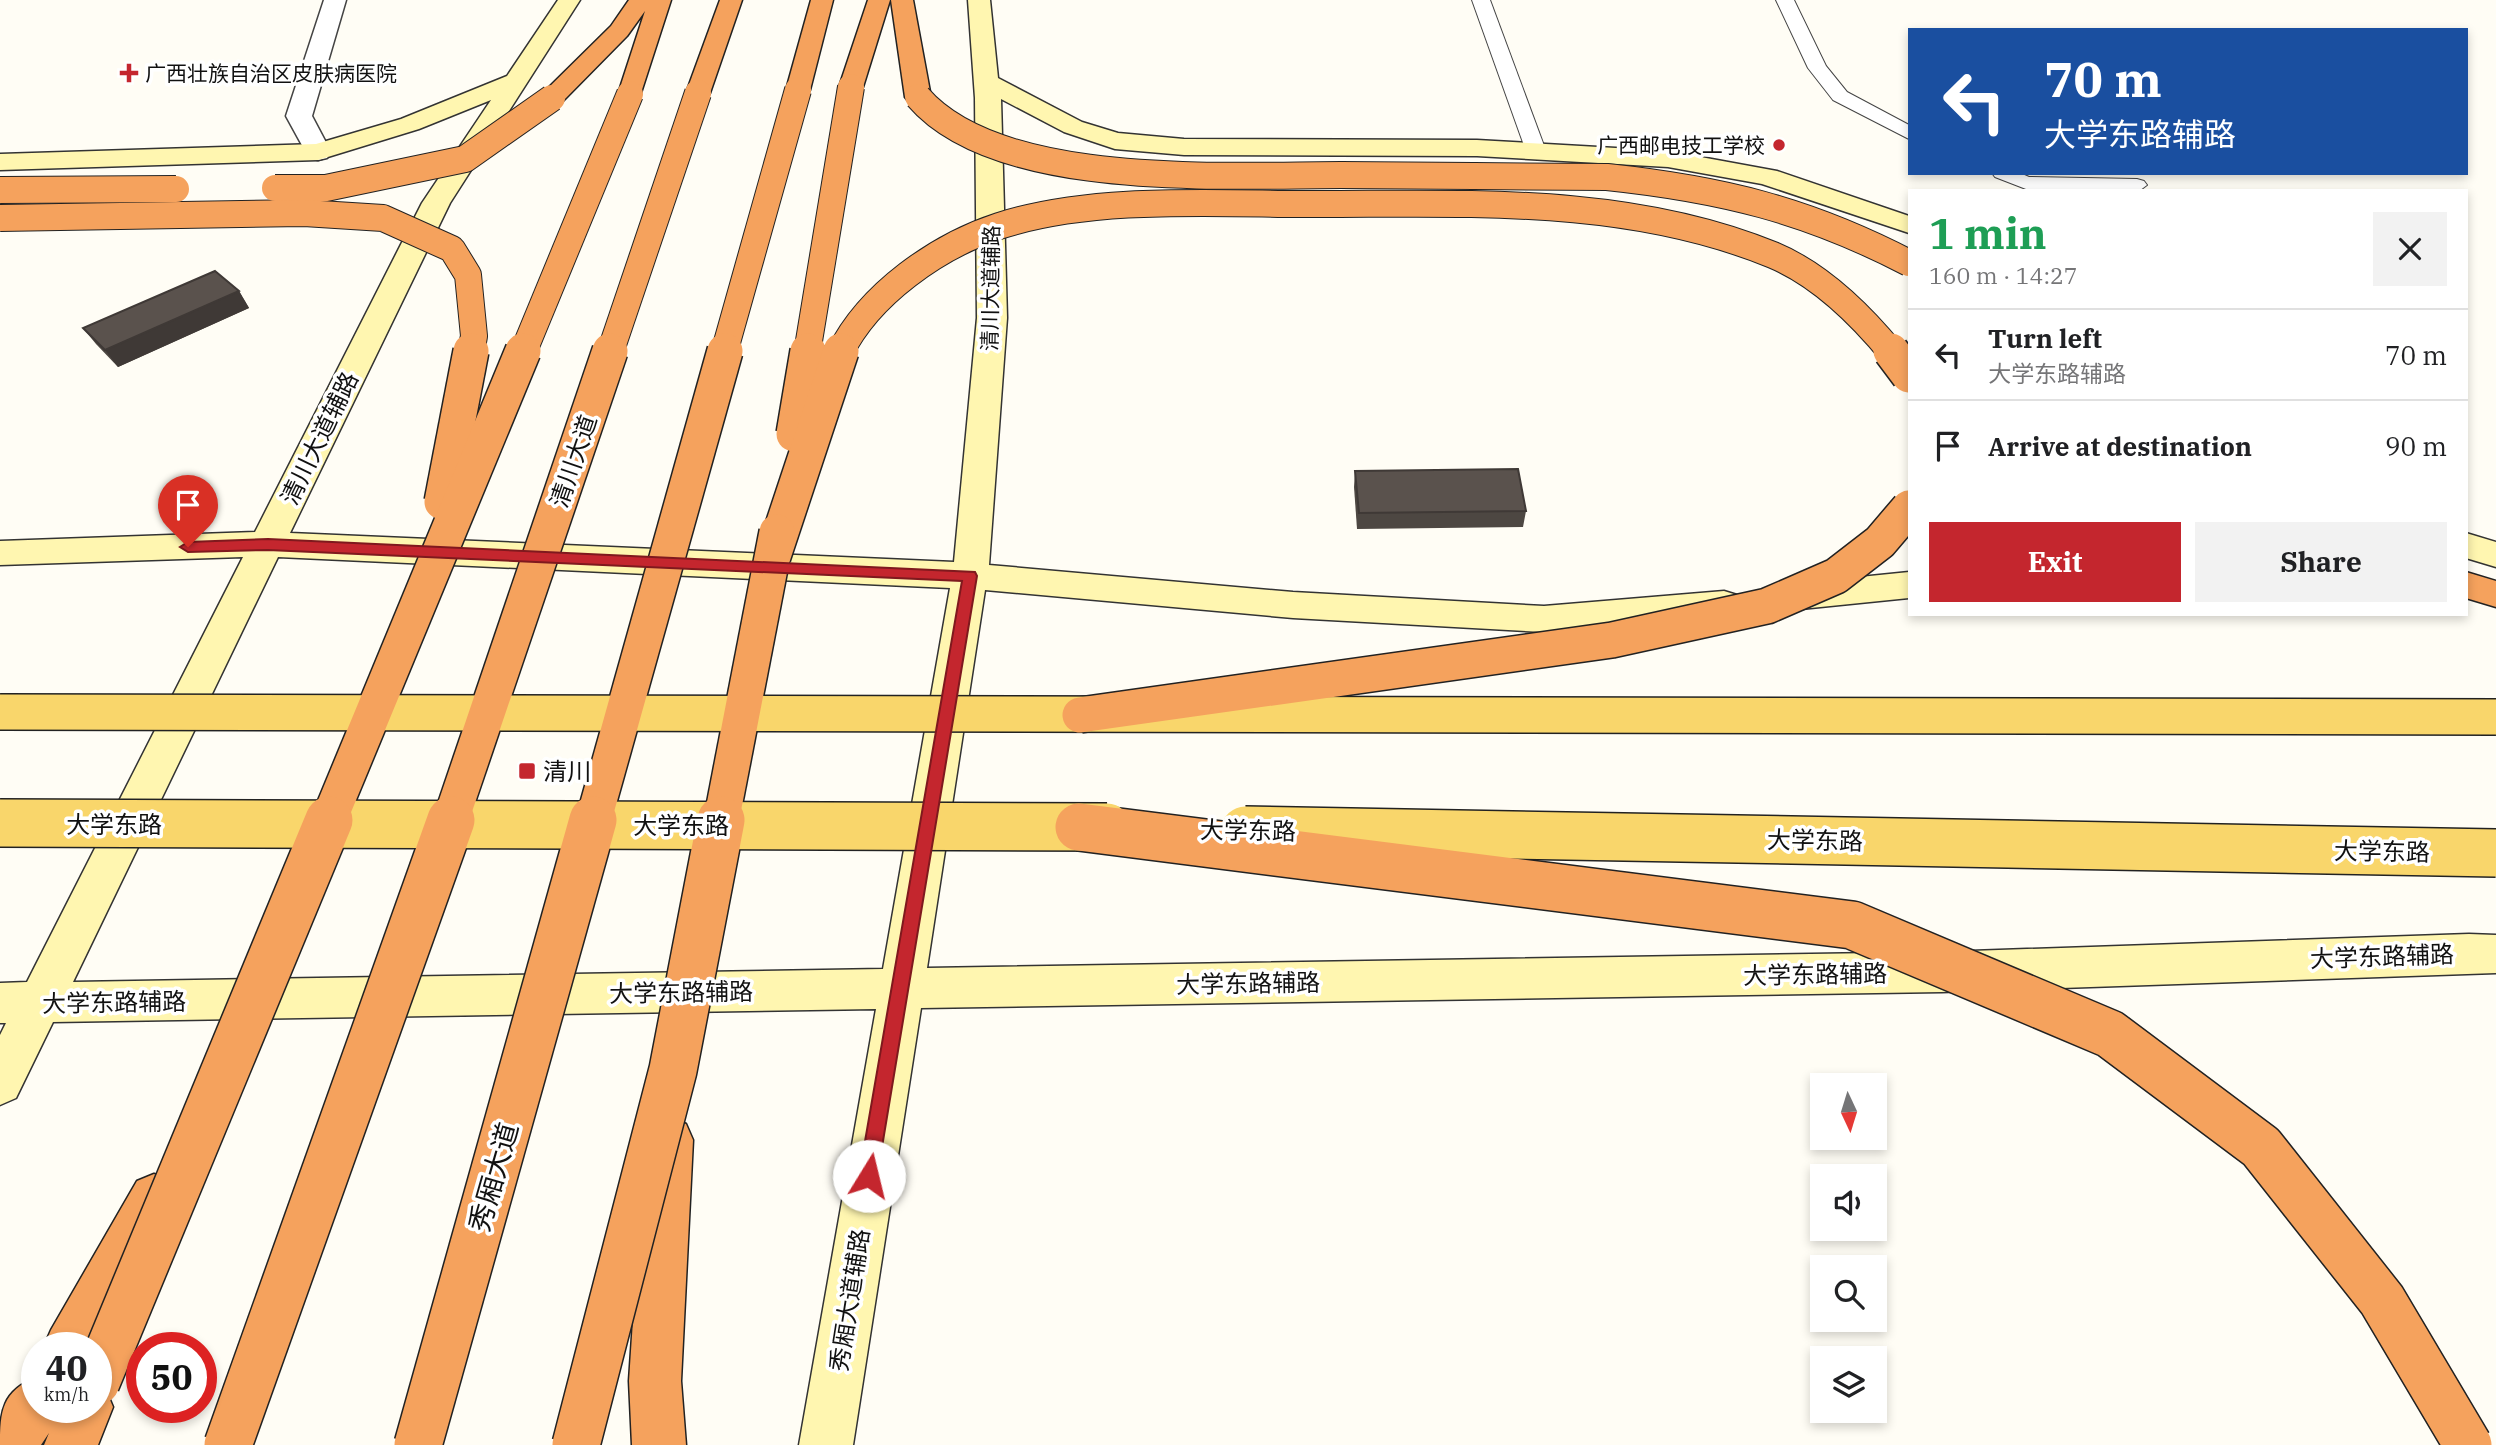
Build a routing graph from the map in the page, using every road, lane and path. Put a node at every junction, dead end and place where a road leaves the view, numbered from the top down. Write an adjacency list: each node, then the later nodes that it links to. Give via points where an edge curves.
1 (335, 0): 16 (street, via 299,116)
2 (569, 0): 12 (main road, 清川大道辅路)
3 (641, 0): 21 (highway, bridge, via 619,31 552,98 465,159 326,188)
4 (660, 0): 33 (highway, bridge, via 630,94)
5 (731, 0): 57 (highway, 清川大道, bridge, via 416,923)
6 (822, 0): 58 (highway, 秀厢大道, bridge)
7 (879, 0): 32 (highway, bridge, via 851,87)
8 (902, 0): 25 (highway, bridge, via 918,97 936,117 969,137 1022,155 1170,174 1606,177 1666,182 1780,206 1866,240)
9 (979, 0): 13 (main road, 清川大道辅路)
10 (1481, 0): 15 (lane)
11 (1785, 0): 14 (lane, via 1817,68 1840,96)
12 (513, 82): 16 (main road, via 410,124); 28 (main road, 清川大道辅路, via 436,203)
13 (987, 82): 15 (main road, via 1073,127 1115,141 1184,147); 34 (main road, 清川大道辅路, via 992,318)
14 (1908, 132)
15 (1536, 151): 24 (main road, via 1668,159 1768,177)
16 (318, 152): 17 (main road)
17 (0, 162)
18 (2007, 175): 19 (lane, via 2026,183)
19 (2137, 185)
20 (200, 188): 22 (highway, bridge)
21 (256, 188)
22 (0, 190)
23 (0, 218): 33 (highway, bridge, via 317,214 383,218 452,249 468,275 474,336)
24 (1908, 225)
25 (1908, 262)
26 (1908, 373): 32 (highway, bridge, via 1884,339 1837,295 1780,258 1728,237 1654,217 1533,204 1166,204 1091,209 1007,224 953,247 909,276 874,307 842,348)
27 (1908, 509): 40 (highway, bridge, via 1880,542 1836,576 1766,606 1612,640)
28 (268, 544): 30 (main road); 34 (main road); 47 (main road, 清川大道辅路)
29 (2468, 546): 31 (main road)
30 (0, 552)
31 (2496, 555)
32 (774, 556): 48 (highway, bridge)
33 (431, 570): 50 (highway, bridge)
34 (970, 576): 35 (main road, via 1293,605 1544,619); 46 (main road, 秀厢大道辅路)
35 (1908, 585)
36 (2468, 586): 38 (highway)
37 (2468, 594): 38 (main road)
38 (2496, 595)
39 (0, 711): 40 (main road, bridge)
40 (1080, 715): 41 (main road, bridge)
41 (2496, 717)
42 (1, 823): 43 (main road, 大学东路, bridge)
43 (1079, 827): 44 (main road, 大学东路, bridge); 62 (highway, bridge, via 1852,925 2110,1034 2261,1147 2382,1300)
44 (2496, 853)
45 (2496, 954): 46 (main road, 大学东路辅路, via 1942,972)
46 (900, 988): 47 (main road, 大学东路辅路); 61 (main road, 秀厢大道辅路)
47 (19, 1004): 49 (main road)
48 (673, 1070): 59 (highway, bridge); 60 (highway, bridge, via 655,1381)
49 (0, 1083)
50 (214, 1093): 51 (highway, bridge); 52 (highway, bridge)
51 (78, 1332)
52 (112, 1343)
53 (24, 1423): 55 (highway)
54 (80, 1423): 56 (highway)
55 (10, 1445)
56 (71, 1445)
57 (228, 1445)
58 (418, 1445)
59 (576, 1445)
60 (659, 1445)
61 (826, 1445)
62 (2468, 1445)

